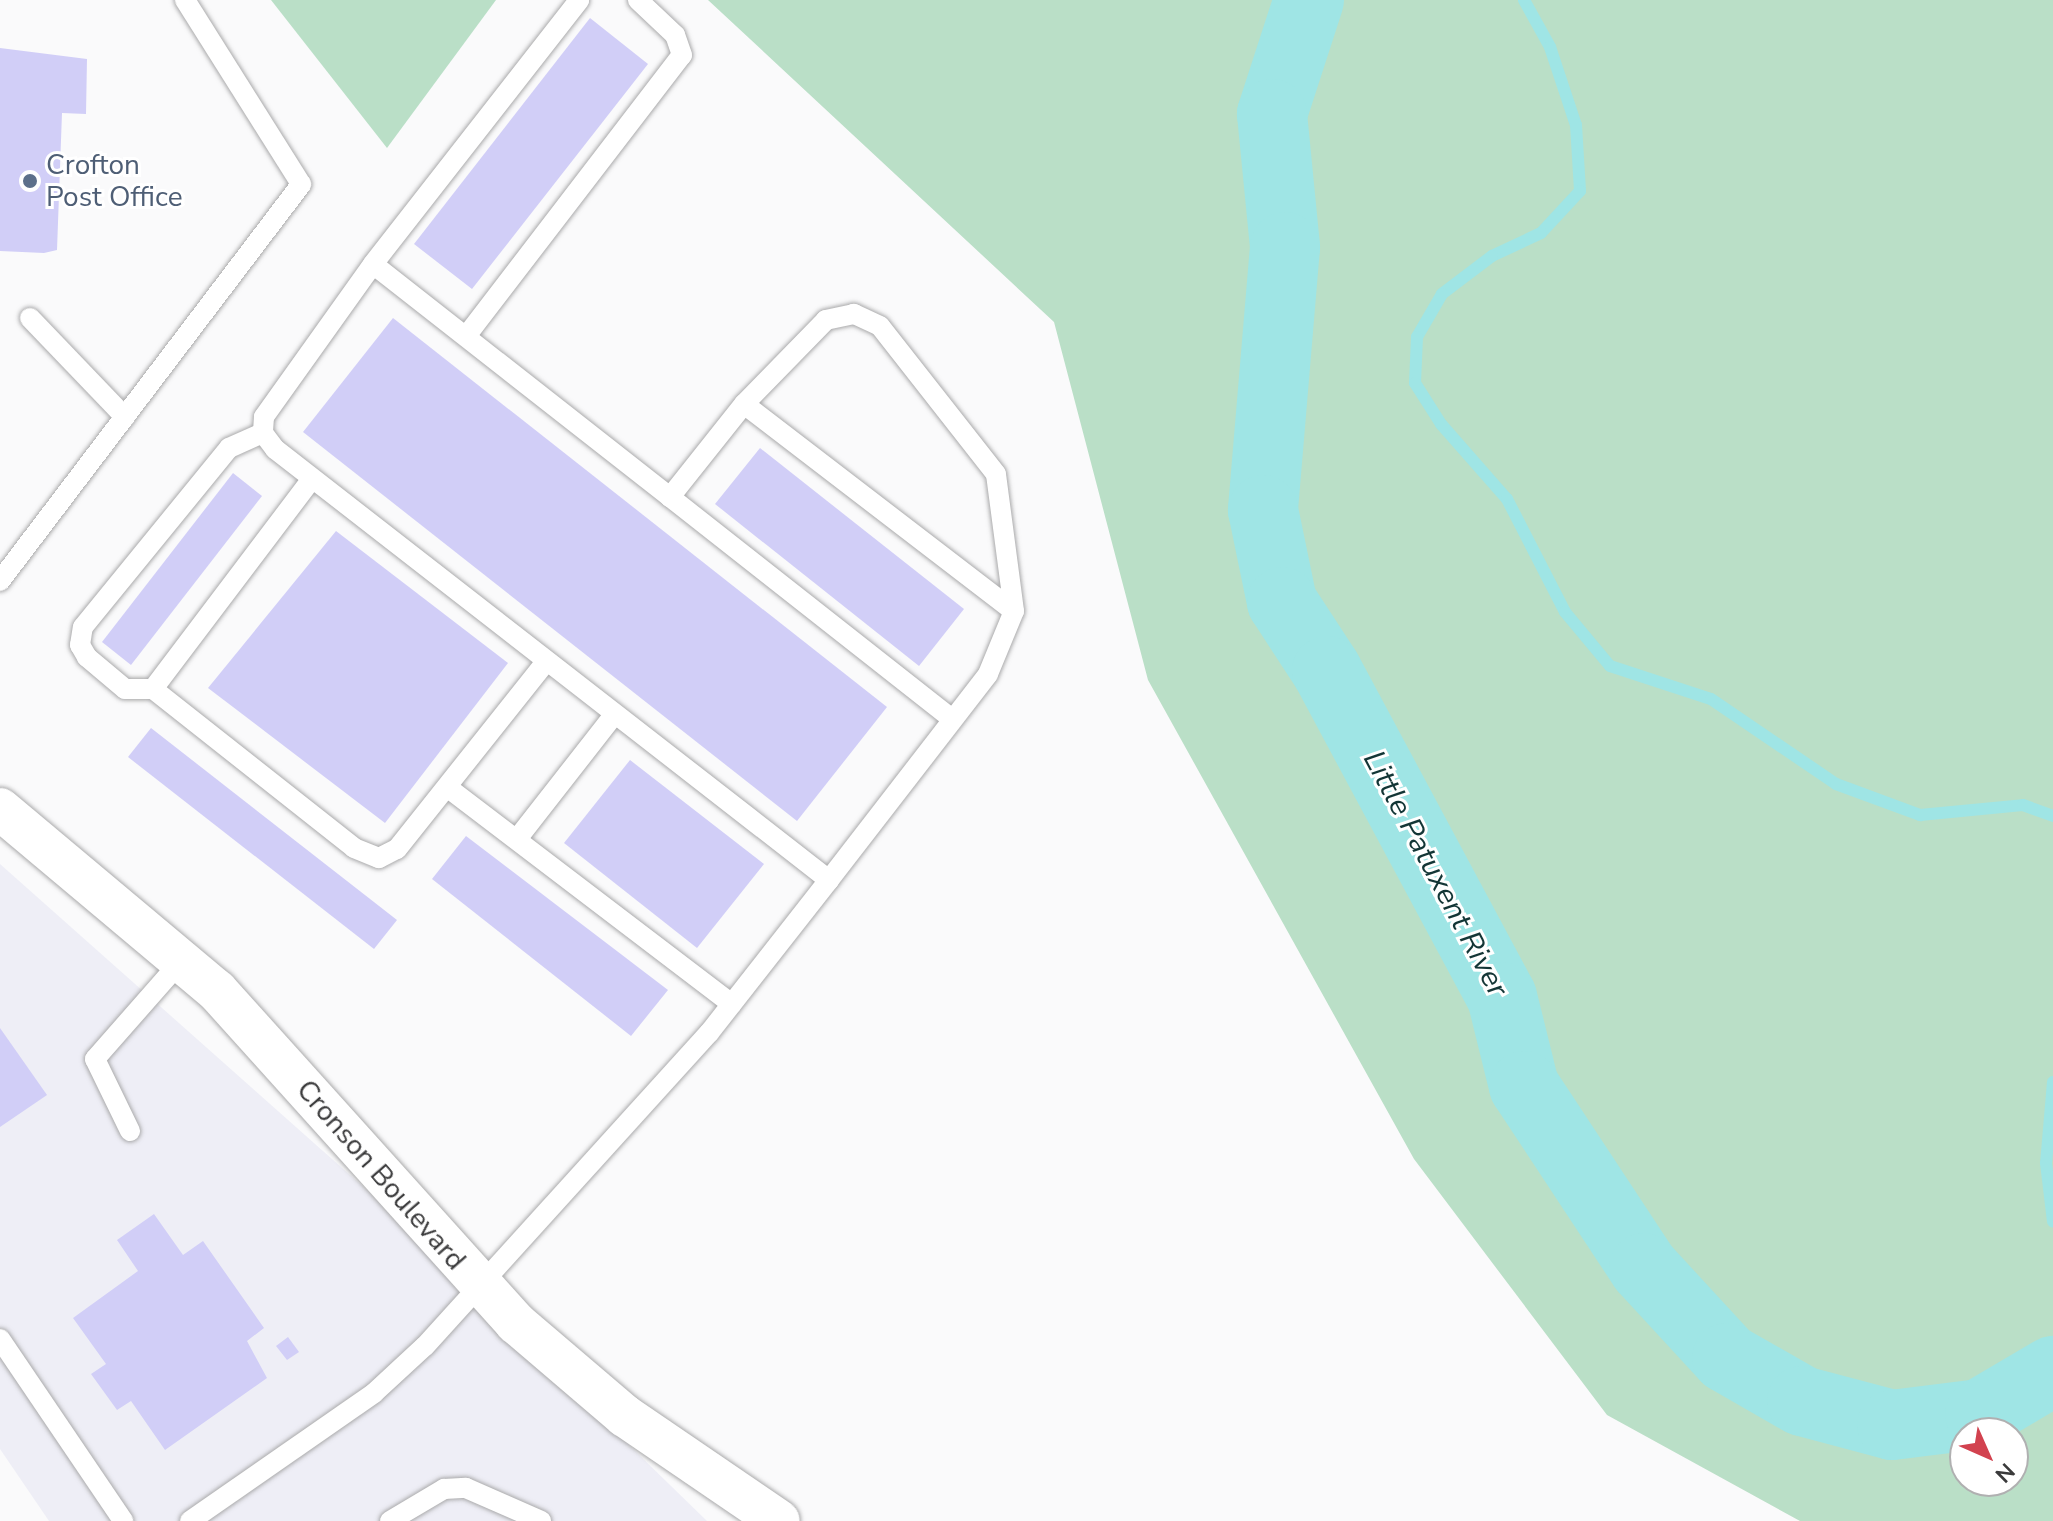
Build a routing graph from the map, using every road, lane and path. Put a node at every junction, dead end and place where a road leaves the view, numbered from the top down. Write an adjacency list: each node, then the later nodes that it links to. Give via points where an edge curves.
1 (185, 0): 8 (lane, via 301,184)
2 (579, 0): 4 (lane)
3 (638, 0): 6 (lane, via 675,35 682,55)
4 (373, 264): 6 (lane); 9 (lane, via 264,417)
5 (30, 318): 8 (lane)
6 (467, 335): 11 (lane)
7 (744, 404): 11 (lane); 13 (lane); 13 (lane, via 826,320 854,314 880,326 996,474)
8 (125, 417): 12 (lane)
9 (263, 433): 10 (lane); 15 (lane, via 229,448 83,627 80,645 87,657 125,689)
10 (311, 480): 14 (lane); 15 (lane)
11 (670, 497): 17 (lane)
12 (0, 581)
13 (1014, 611): 17 (lane, via 988,674)
14 (546, 662): 16 (lane); 18 (lane)
15 (153, 689): 18 (lane, via 354,848 379,858 397,849)
16 (613, 716): 20 (lane); 21 (lane)
17 (952, 719): 21 (lane)
18 (447, 787): 20 (lane)
19 (2, 815): 22 (street, Cronson Boulevard)
20 (517, 839): 23 (lane)
21 (829, 880): 23 (lane)
22 (183, 959): 24 (lane, via 95,1059); 25 (street, Cronson Boulevard)
23 (732, 1004): 25 (lane)
24 (130, 1131)
25 (478, 1287): 28 (lane, via 374,1393); 31 (street, Cronson Boulevard, via 625,1416)
26 (0, 1339): 27 (lane)
27 (123, 1521)
28 (190, 1521)
29 (390, 1521): 30 (lane, via 444,1489 466,1488)
30 (541, 1521)
31 (779, 1521)

